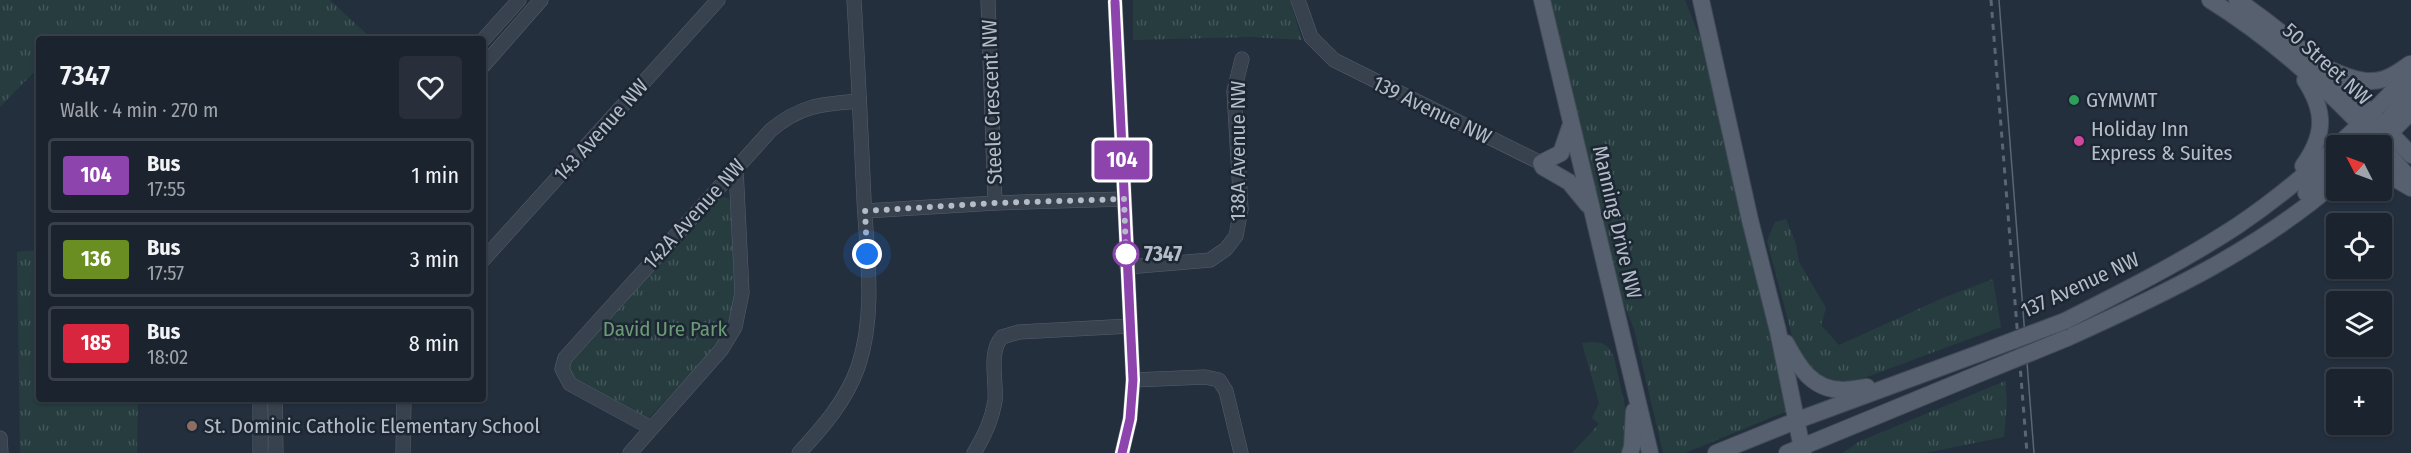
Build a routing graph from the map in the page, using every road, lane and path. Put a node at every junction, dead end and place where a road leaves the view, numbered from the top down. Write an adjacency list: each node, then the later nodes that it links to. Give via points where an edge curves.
1 (519, 0): 12 (street)
2 (541, 0): 14 (street)
3 (718, 0): 41 (street, 143 Avenue NW)
4 (854, 0): 20 (street)
5 (988, 0): 37 (street, Steele Crescent NW)
6 (1298, 0): 27 (street, 139 Avenue NW, via 1308,31 1325,54)
7 (1542, 0): 22 (main road, Manning Drive NW)
8 (1701, 0): 44 (main road)
9 (2210, 0): 15 (main road, 50 Street NW)
10 (2237, 0): 17 (main road, 50 Street NW)
11 (1115, 1): 36 (street)
12 (486, 37)
13 (1242, 59): 42 (street, 138A Avenue NW, via 1234,91 1241,209 1232,242 1210,260)
14 (486, 63)
15 (2295, 64): 23 (main road, 50 Street NW); 33 (main road, via 2317,103 2320,133 2316,147)
16 (2411, 64): 17 (main road, via 2391,77 2368,81)
17 (2320, 65): 23 (main road, 50 Street NW)
18 (2411, 72): 23 (main road, 137 Avenue NW)
19 (2411, 91): 23 (main road)
20 (860, 101): 29 (street, 142A Avenue NW, via 798,111 771,130); 39 (street)
21 (2411, 112): 23 (main road, 137 Avenue NW)
22 (1571, 123): 27 (main road, via 1561,153); 38 (main road, Manning Drive NW)
23 (2377, 135)
24 (2392, 144): 26 (main road, 50 Street NW)
25 (2392, 155): 32 (main road, 50 Street NW)
26 (2411, 155)
27 (1541, 164): 38 (main road, via 1569,182)
28 (2326, 165): 33 (main road, 137 Avenue NW)
29 (736, 168): 52 (street, via 742,293 739,315 722,350); 52 (street, 142A Avenue NW, via 567,354 562,365 563,374 575,388)
30 (2326, 175): 40 (main road, via 2267,224)
31 (2392, 177): 34 (main road)
32 (2411, 180)
33 (2289, 186): 47 (main road, 137 Avenue NW, bridge, via 2238,225 2160,273 2065,321)
34 (2411, 188)
35 (2326, 194): 40 (main road, 137 Avenue NW)
36 (1124, 199): 37 (street); 42 (street)
37 (995, 203): 39 (street)
38 (1591, 208): 46 (main road, Manning Drive NW)
39 (865, 211): 60 (street, via 869,309 861,357 843,399)
40 (2248, 246): 54 (main road, 137 Avenue NW, bridge, via 2169,291 2067,338)
41 (486, 257)
42 (1127, 267): 43 (street)
43 (1130, 327): 45 (street); 61 (street, via 1019,332 1002,337 995,350 993,408)
44 (1778, 331): 47 (main road, via 1799,367 1817,384 1841,390); 51 (main road)
45 (1133, 380): 62 (street); 63 (street, via 1219,380 1226,392)
46 (1633, 383): 64 (main road); 65 (main road, Manning Drive NW)
47 (1889, 386): 51 (main road, 137 Avenue NW)
48 (260, 402): 56 (street)
49 (276, 402): 57 (street)
50 (404, 402): 58 (street)
51 (1798, 420): 54 (main road); 66 (main road, 137 Avenue NW)
52 (651, 428): 59 (street)
53 (0, 438): 55 (street)
54 (1798, 451)
55 (1, 453)
56 (260, 453)
57 (276, 453)
58 (403, 453)
59 (630, 453)
60 (799, 453)
61 (974, 453)
62 (1122, 453)
63 (1241, 453)
64 (1630, 453)
65 (1650, 453)
66 (1716, 453)

